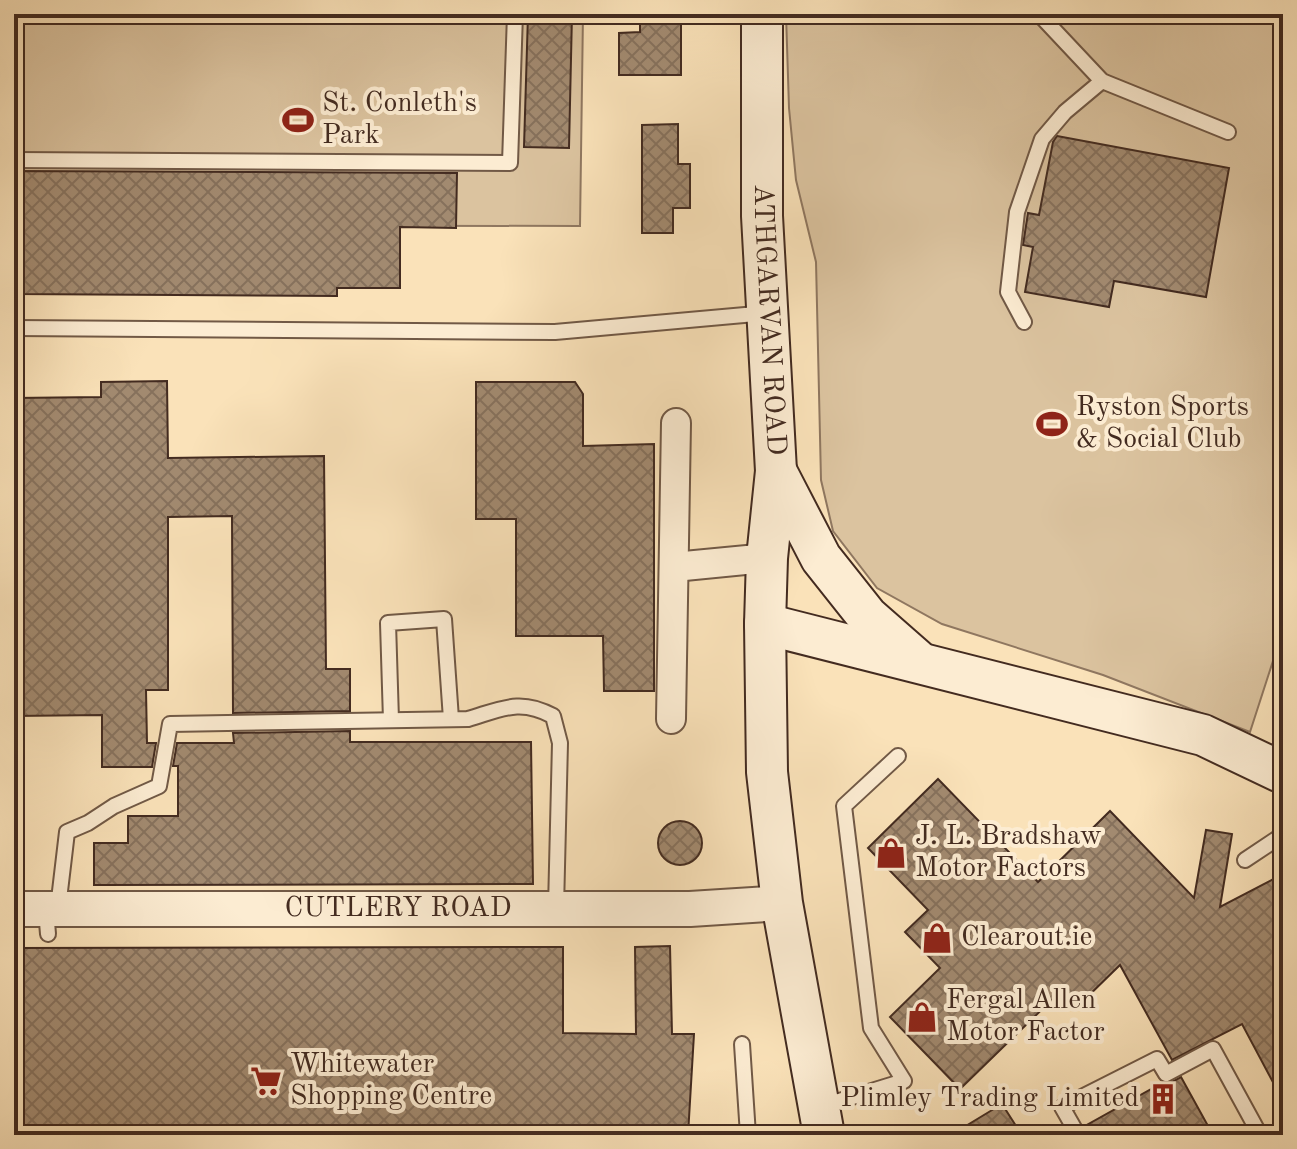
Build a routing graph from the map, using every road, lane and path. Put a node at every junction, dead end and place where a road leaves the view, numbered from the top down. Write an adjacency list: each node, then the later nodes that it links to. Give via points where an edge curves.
1 (515, 14): 6 (lane, via 510,163)
2 (762, 14): 7 (main road, ATHGARVAN ROAD)
3 (1039, 14): 4 (lane)
4 (1102, 81): 5 (lane); 8 (lane, via 1042,139 1017,212 1008,292)
5 (1228, 132)
6 (14, 160)
7 (766, 313): 9 (lane, via 555,332); 11 (main road, ATHGARVAN ROAD)
8 (1024, 322)
9 (14, 328)
10 (676, 423): 13 (street)
11 (776, 471): 12 (main road, ATHGARVAN ROAD); 15 (main road, via 821,558 867,616)
12 (767, 558): 13 (street); 14 (main road, ATHGARVAN ROAD)
13 (674, 567): 17 (street)
14 (765, 624): 15 (main road); 23 (main road, ATHGARVAN ROAD, via 767,772)
15 (923, 665): 20 (main road, via 1203,735)
16 (451, 719): 18 (lane); 18 (lane, via 444,619 388,623); 24 (lane, via 534,705 553,716 560,743)
17 (671, 719)
18 (391, 720): 25 (lane, via 170,724 159,786 67,832)
19 (898, 756): 27 (lane, via 844,806 871,1028 904,1081)
20 (1283, 773)
21 (1283, 837): 22 (lane)
22 (1245, 860)
23 (782, 903): 24 (street, CUTLERY ROAD); 27 (main road, ATHGARVAN ROAD)
24 (556, 908): 25 (street, CUTLERY ROAD)
25 (41, 915)
26 (742, 1044): 28 (lane)
27 (821, 1121)
28 (748, 1135)
29 (1078, 1135): 30 (lane, via 1062,1107 1157,1059 1166,1074 1213,1049)
30 (1260, 1135)

